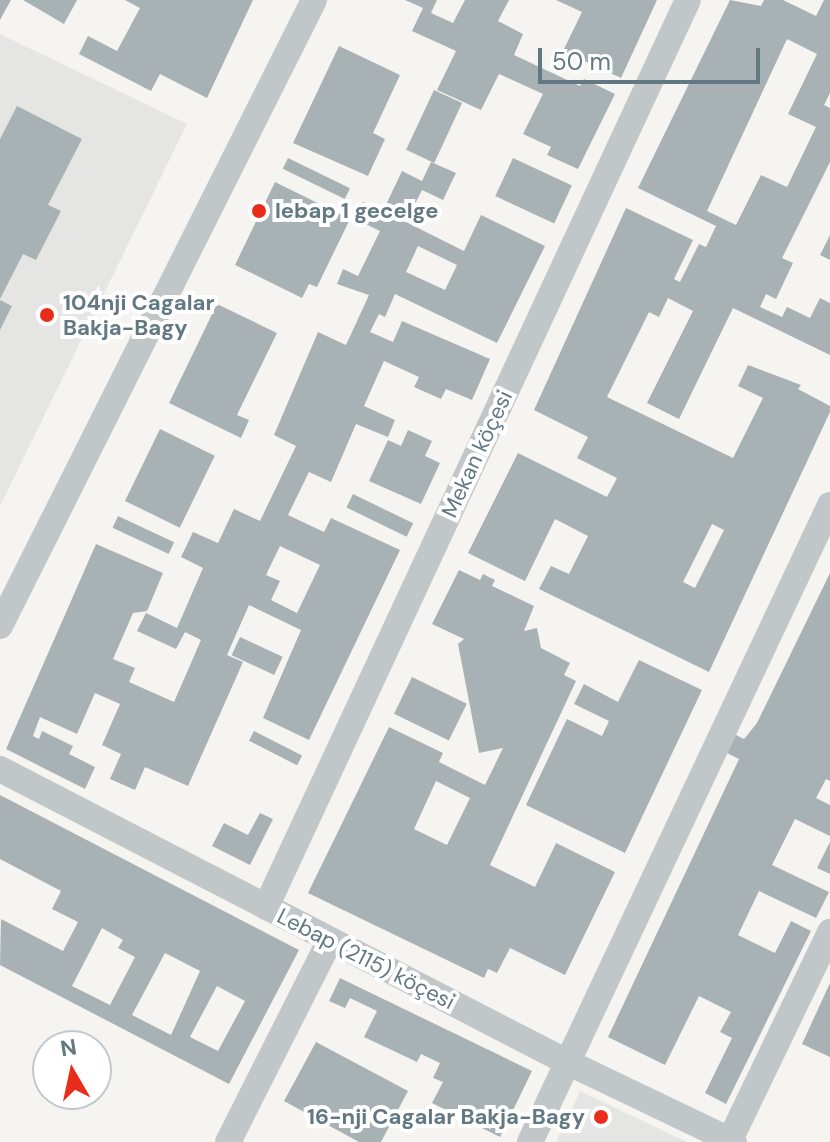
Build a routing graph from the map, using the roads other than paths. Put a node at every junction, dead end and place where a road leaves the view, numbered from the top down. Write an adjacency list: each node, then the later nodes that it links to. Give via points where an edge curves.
1 (314, 0): 4 (street)
2 (688, 0): 6 (street, Mekan köçesi)
3 (830, 505): 9 (street)
4 (0, 626)
5 (0, 769): 6 (street, Lebap (2115) köçesi)
6 (266, 907): 8 (street, Lebap (2115) köçesi)
7 (830, 932): 10 (street)
8 (330, 940): 9 (street, Lebap (2115) köçesi); 11 (street)
9 (567, 1062): 10 (street, Lebap (2115) köçesi); 12 (street)
10 (732, 1141)
11 (228, 1142)
12 (530, 1142)

